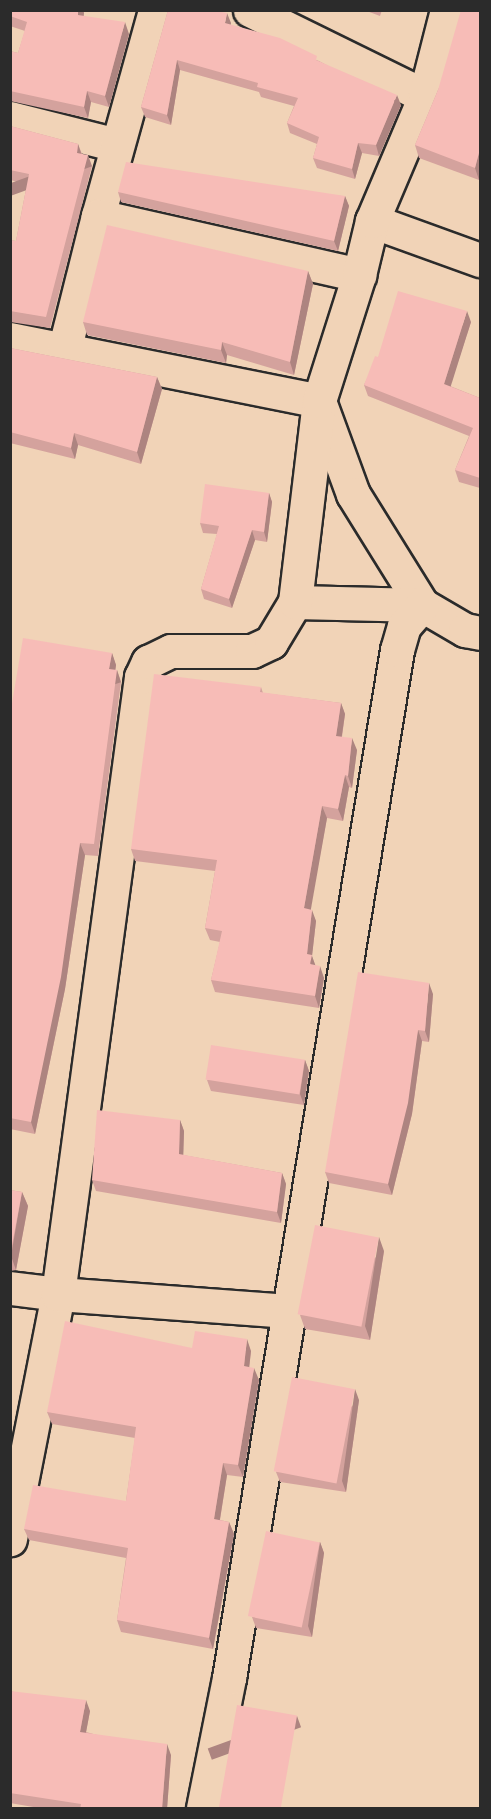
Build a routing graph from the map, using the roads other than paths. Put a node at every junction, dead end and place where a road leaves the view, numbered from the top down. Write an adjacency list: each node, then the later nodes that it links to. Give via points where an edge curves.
1 (155, 10): 6 (street)
2 (250, 10): 4 (street)
3 (447, 10): 4 (street)
4 (425, 96): 8 (street)
5 (10, 118): 6 (street)
6 (117, 146): 7 (street)
7 (98, 216): 10 (street); 12 (street)
8 (372, 221): 9 (street); 10 (street)
9 (480, 260)
10 (359, 275): 13 (street)
11 (10, 339): 12 (street)
12 (64, 351): 13 (street)
13 (319, 400): 14 (street); 15 (street, via 353,494)
14 (295, 602): 15 (street); 18 (street, via 271,642 252,651 171,651 148,662 141,677)
15 (422, 605): 16 (street, via 465,630); 19 (street, via 404,626 397,650)
16 (480, 633)
17 (10, 1288): 18 (street)
18 (58, 1294): 19 (street); 20 (street)
19 (289, 1311): 21 (street)
20 (10, 1539)
21 (203, 1809)

